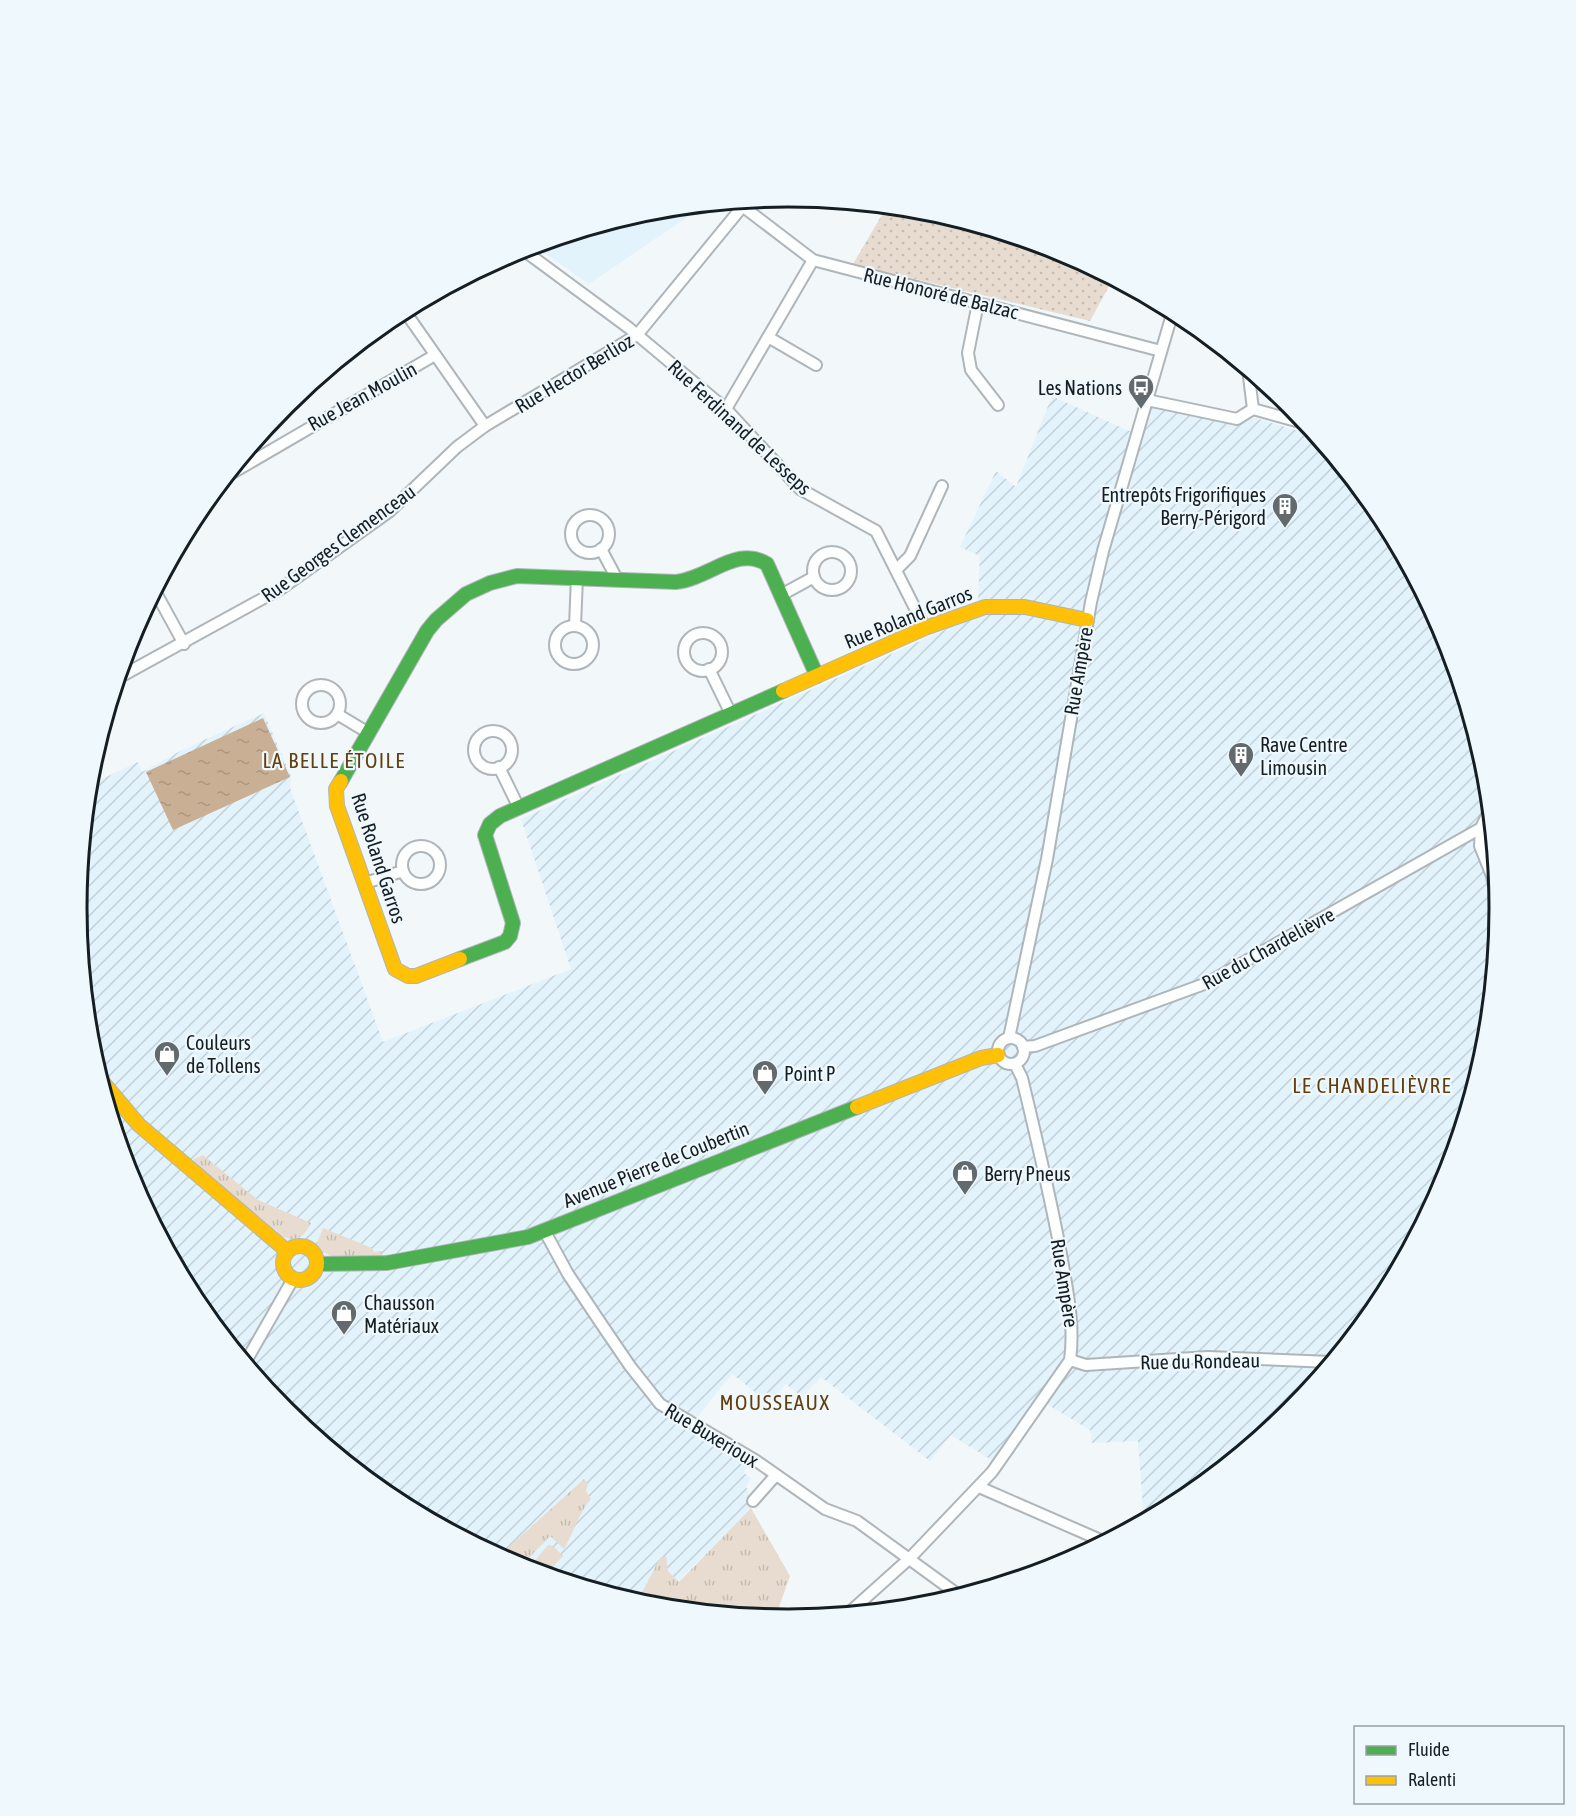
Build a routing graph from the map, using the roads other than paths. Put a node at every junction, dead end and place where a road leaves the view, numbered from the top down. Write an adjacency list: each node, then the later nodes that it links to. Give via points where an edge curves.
1 (737, 209): 8 (street, Rue Hector Berlioz)
2 (749, 209): 4 (street, Rue Honoré de Balzac)
3 (531, 256): 8 (street, Rue Ferdinand de Lesseps)
4 (813, 260): 5 (street, Rue Honoré de Balzac); 9 (street)
5 (978, 303): 10 (street, Rue Honoré de Balzac); 15 (street, via 968,353 971,370)
6 (410, 318): 11 (street)
7 (1170, 321): 10 (street, Rue Ampère)
8 (637, 335): 16 (street, Rue Ferdinand de Lesseps); 19 (street, Rue Hector Berlioz)
9 (768, 337): 12 (street); 16 (street)
10 (1161, 351): 14 (street, Rue Ampère)
11 (435, 355): 19 (street); 20 (street, Rue Jean Moulin)
12 (816, 365)
13 (1249, 381): 17 (street)
14 (1147, 400): 17 (street, via 1237,419); 29 (street, Rue Ampère)
15 (998, 405)
16 (726, 409): 23 (street, Rue Ferdinand de Lesseps, via 800,489 876,531)
17 (1253, 409): 18 (street)
18 (1291, 420)
19 (485, 426): 32 (street, Rue Georges Clemenceau, via 457,447 390,511 282,588)
20 (245, 466)
21 (942, 486): 23 (street, via 910,556)
22 (601, 549): 26 (street)
23 (896, 570): 31 (street, Rue Ferdinand de Lesseps)
24 (578, 577): 26 (street, Rue Roland Garros); 30 (street); 38 (street, Rue Roland Garros, via 517,576 465,593 427,631)
25 (814, 577): 27 (street)
26 (617, 579): 27 (street, Rue Roland Garros, via 692,580 748,555 767,564)
27 (781, 595): 35 (street, Rue Roland Garros)
28 (159, 598): 32 (street)
29 (1087, 620): 31 (street, Rue Roland Garros, via 1025,607 985,607); 46 (street, Rue Ampère, via 1047,859)
30 (575, 627)
31 (924, 628): 35 (street, Rue Roland Garros)
32 (184, 644): 34 (street, Rue Georges Clemenceau)
33 (709, 669): 37 (street)
34 (128, 673)
35 (817, 676): 37 (street, Rue Roland Garros)
36 (338, 714): 38 (street)
37 (731, 714): 40 (street, Rue Roland Garros)
38 (367, 732): 45 (street, Rue Roland Garros, via 339,780 336,796)
39 (499, 767): 40 (street)
40 (519, 808): 45 (street, Rue Roland Garros, via 490,824 485,835 513,923 505,942 416,976 402,974 395,969)
41 (1484, 823): 42 (street)
42 (1481, 828): 43 (street, via 1480,846); 47 (street, Rue du Chardelièvre, via 1207,983)
43 (1487, 864)
44 (403, 871): 45 (street)
45 (365, 883)
46 (1009, 1038): 47 (street); 48 (street, via 998,1046)
47 (1023, 1047): 49 (street, via 1022,1059)
48 (998, 1055): 49 (street, via 1006,1064); 51 (street, Avenue Pierre de Coubertin, via 887,1094)
49 (1015, 1064): 56 (street, Rue Ampère, via 1022,1078 1052,1204 1071,1310)
50 (112, 1094): 52 (street, via 139,1125)
51 (544, 1230): 53 (street, Avenue Pierre de Coubertin, via 512,1241 409,1259 356,1265); 58 (street, Rue Buxerioux, via 568,1274 640,1381 660,1404)
52 (287, 1251): 53 (street, via 297,1245 308,1246 316,1253); 54 (street, via 283,1266)
53 (318, 1264): 54 (street, via 310,1278)
54 (293, 1279): 55 (street)
55 (249, 1356)
56 (1070, 1360): 57 (street, Rue du Rondeau, via 1086,1365 1208,1357); 59 (street)
57 (1322, 1362)
58 (776, 1475): 60 (street); 62 (street, Rue Buxerioux, via 825,1509 857,1521)
59 (979, 1487): 61 (street); 62 (street)
60 (753, 1501)
61 (1096, 1538)
62 (910, 1558): 63 (street); 64 (street)
63 (951, 1589)
64 (858, 1605)

